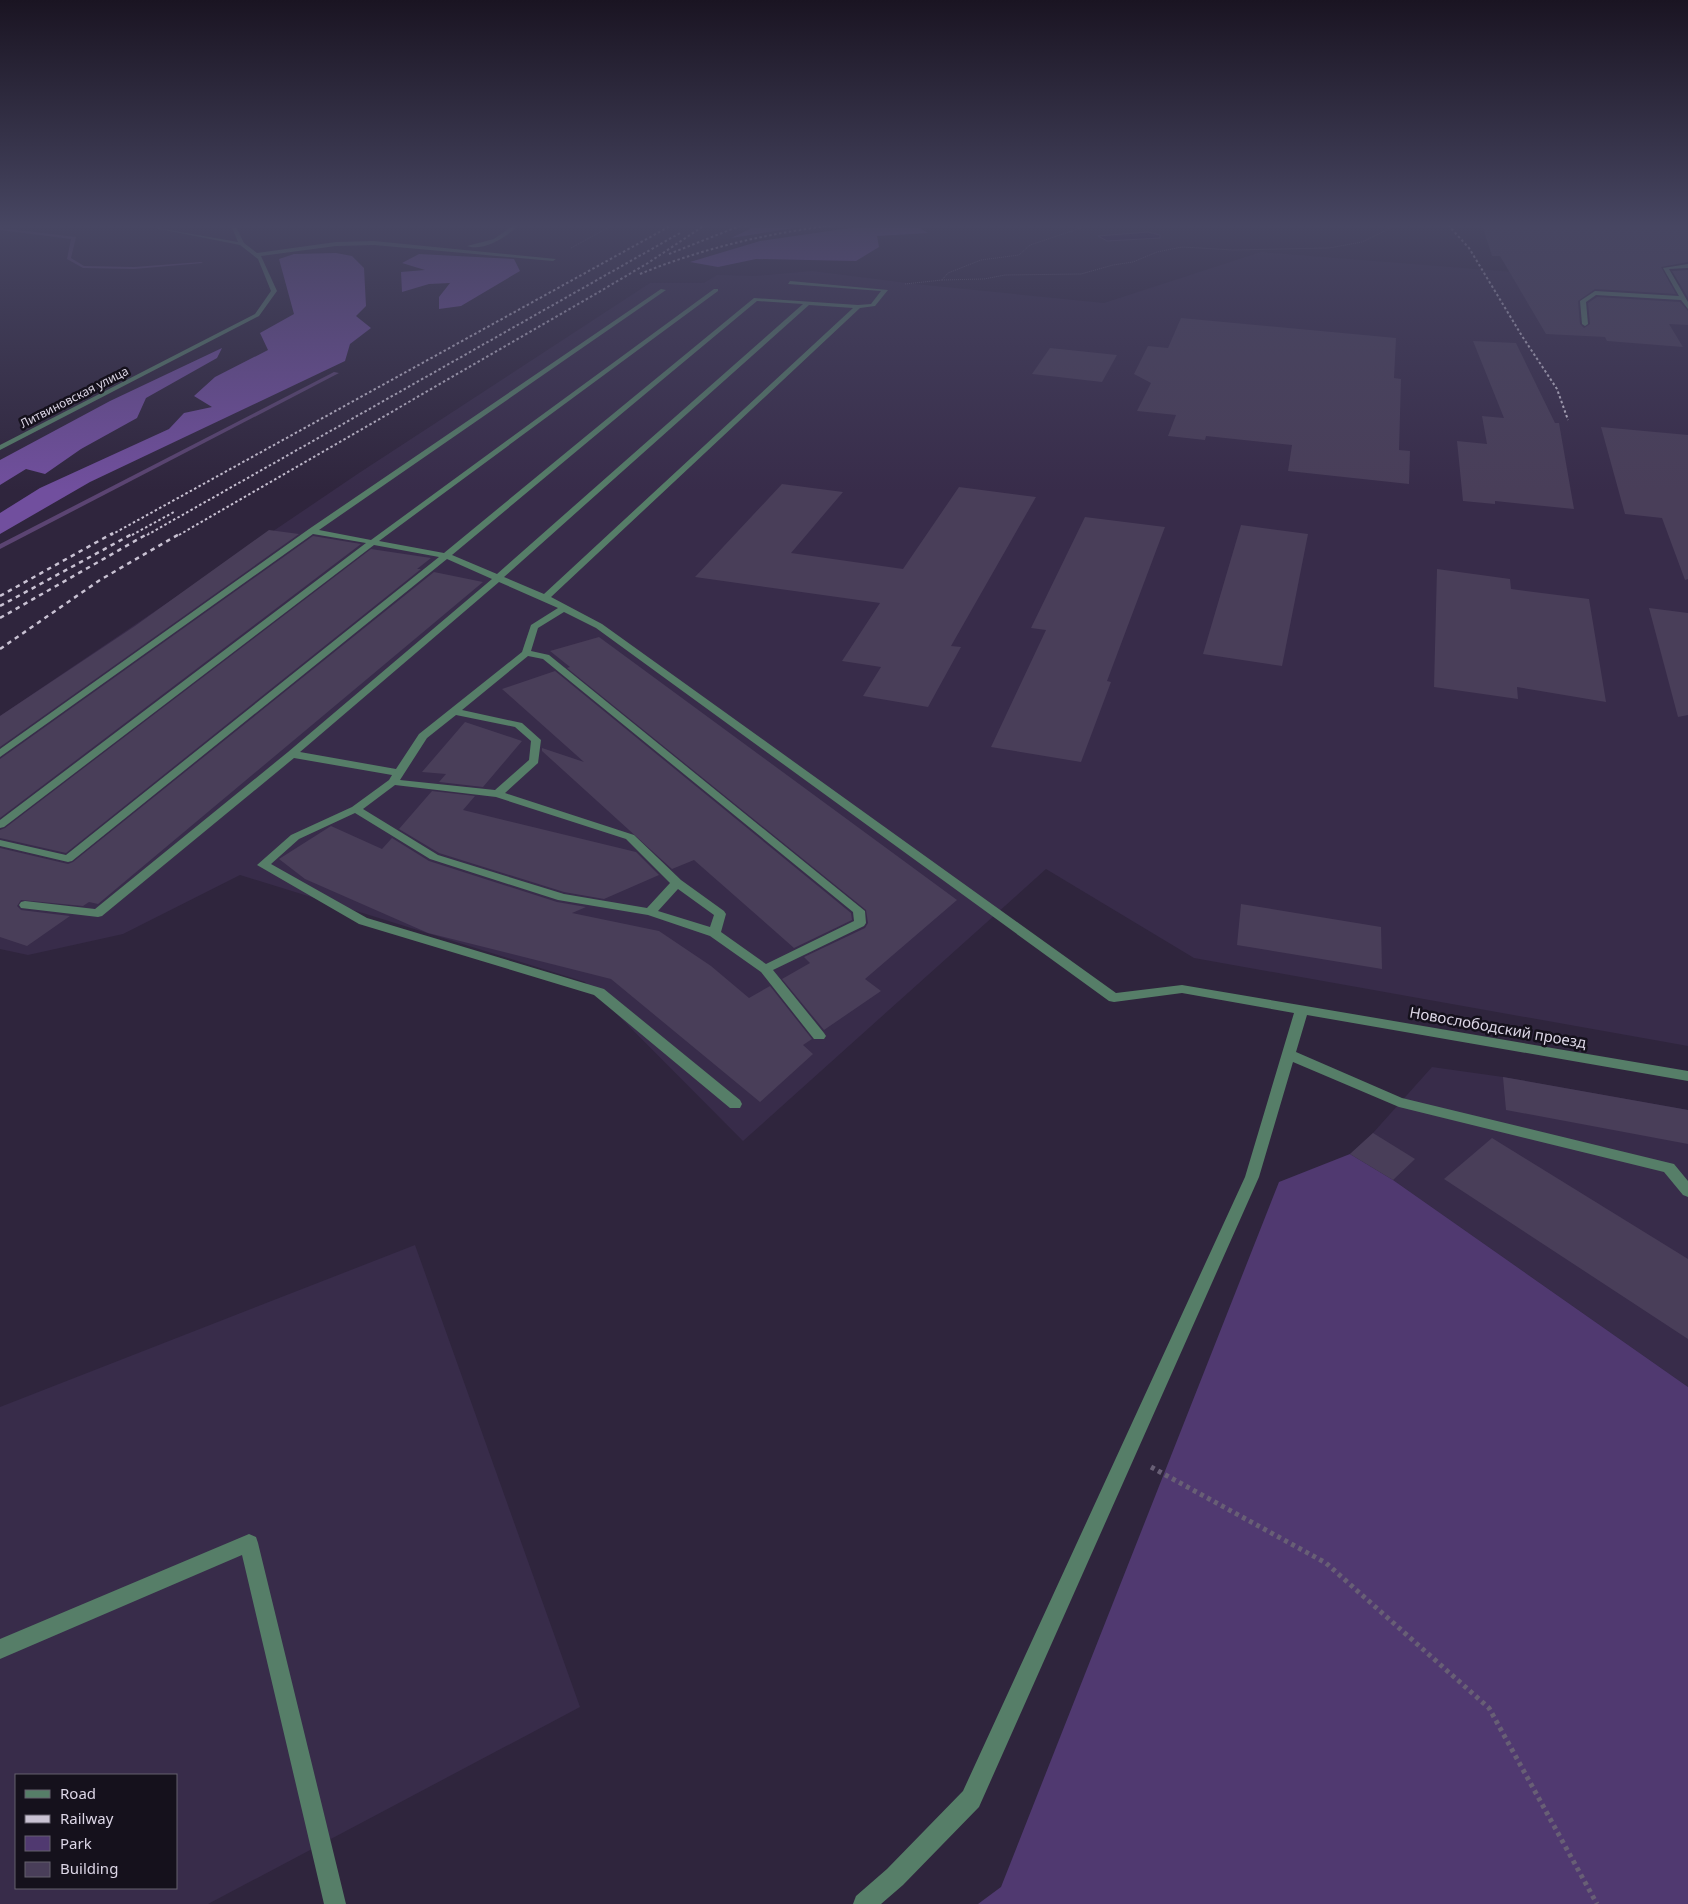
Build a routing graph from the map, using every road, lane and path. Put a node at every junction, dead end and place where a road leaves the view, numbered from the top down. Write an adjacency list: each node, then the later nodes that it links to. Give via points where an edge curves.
1 (258, 314): 9 (street, Литвиновская улица)
2 (628, 314): 10 (street)
3 (683, 314): 11 (street)
4 (738, 314): 12 (street)
5 (796, 314): 13 (street)
6 (851, 314): 14 (street)
7 (1584, 314): 8 (street)
8 (1585, 324)
9 (0, 448)
10 (312, 531): 11 (street, Новослободский проезд); 18 (street)
11 (374, 541): 12 (street, Новослободский проезд); 23 (street)
12 (446, 556): 13 (street, Новослободский проезд); 24 (street, via 68,860)
13 (498, 578): 14 (street, Новослободский проезд); 19 (street)
14 (545, 598): 15 (street, Новослободский проезд)
15 (564, 608): 16 (street, via 534,627); 30 (street, Новослободский проезд, via 600,626 1114,998 1182,989)
16 (526, 653): 17 (street); 29 (street, via 546,657 859,911 860,923)
17 (453, 711): 20 (street, via 423,736); 21 (street, via 518,725 536,740 534,761)
18 (0, 754)
19 (292, 754): 20 (street); 26 (street, via 98,913)
20 (396, 778): 21 (street); 22 (street)
21 (497, 794): 25 (street, via 630,838)
22 (356, 809): 27 (street, via 434,857 562,897); 34 (street, via 294,837 263,866 362,921 599,992)
23 (0, 825)
24 (0, 843)
25 (677, 883): 27 (street); 28 (street, via 720,914)
26 (25, 905)
27 (650, 912): 28 (street)
28 (714, 933): 29 (street)
29 (765, 969): 31 (street)
30 (1302, 1010): 32 (street); 33 (street, Новослободский проезд)
31 (819, 1036)
32 (1288, 1054): 35 (street, via 1399,1102 1669,1168); 36 (street, via 1252,1177)
33 (1688, 1076)
34 (735, 1104)
35 (1688, 1191)
36 (1127, 1454): 39 (street, via 971,1799); 40 (path, via 1326,1563 1489,1708)
37 (0, 1649): 38 (street, via 249,1544)
38 (335, 1904)
39 (864, 1904)
40 (1597, 1904)

